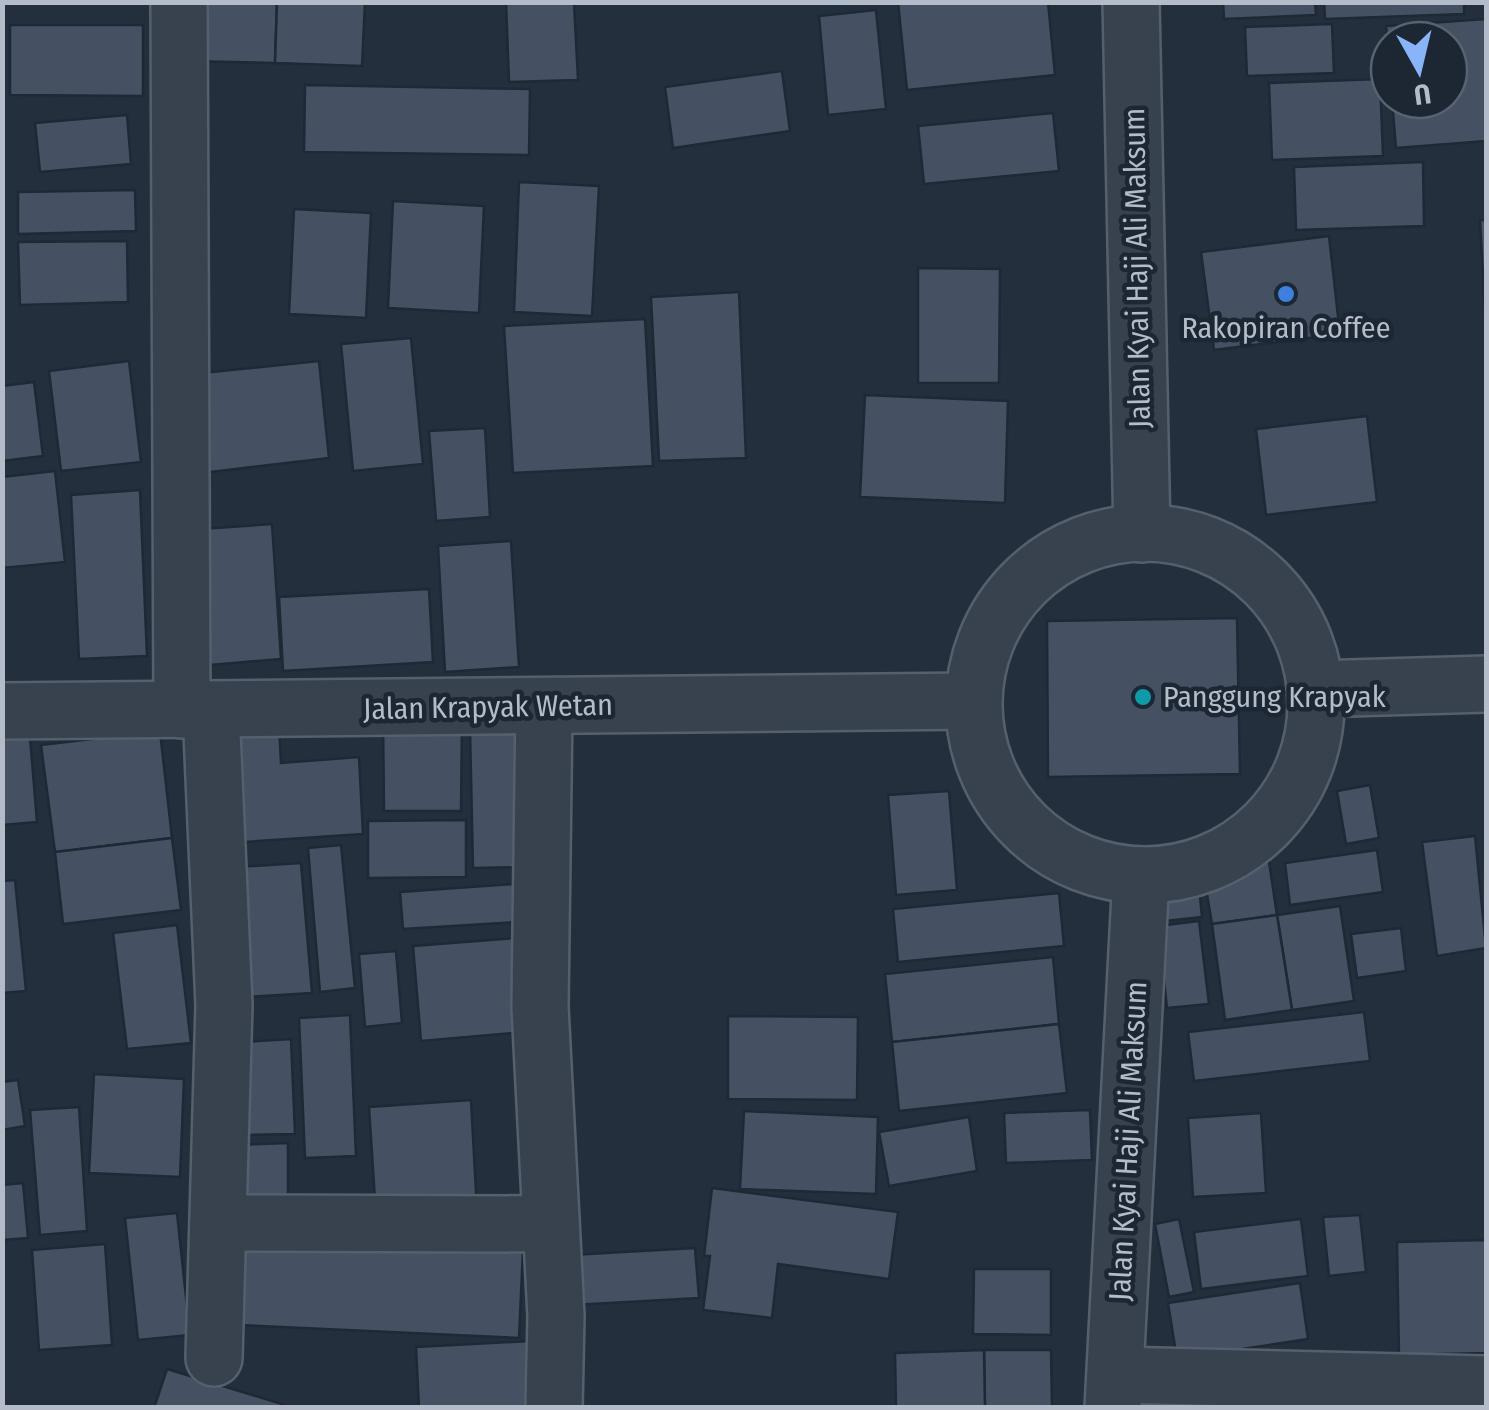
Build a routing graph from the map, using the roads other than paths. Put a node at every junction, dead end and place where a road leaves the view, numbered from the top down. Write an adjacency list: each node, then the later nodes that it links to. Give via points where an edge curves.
1 (179, 2): 9 (street)
2 (1131, 2): 3 (street, Jalan Kyai Haji Ali Maksum)
3 (1142, 534): 5 (street, via 1214,548 1273,591 1309,654); 6 (street, via 1069,550 1037,571 990,629)
4 (1486, 684): 5 (street)
5 (1315, 689): 10 (street, via 1315,729 1304,770 1256,835 1221,858)
6 (973, 701): 7 (street, Jalan Krapyak Wetan); 10 (street, via 978,746 995,789 1023,827 1077,862)
7 (544, 707): 9 (street, Jalan Krapyak Wetan); 12 (street, via 540,1008)
8 (2, 710): 9 (street, Jalan Krapyak Wetan)
9 (196, 710): 11 (street, via 224,1005)
10 (1141, 875): 15 (street, Jalan Kyai Haji Ali Maksum)
11 (218, 1224): 12 (street); 13 (street)
12 (551, 1224): 16 (street)
13 (214, 1358)
14 (1486, 1384): 15 (street)
15 (1114, 1391)
16 (554, 1408)

